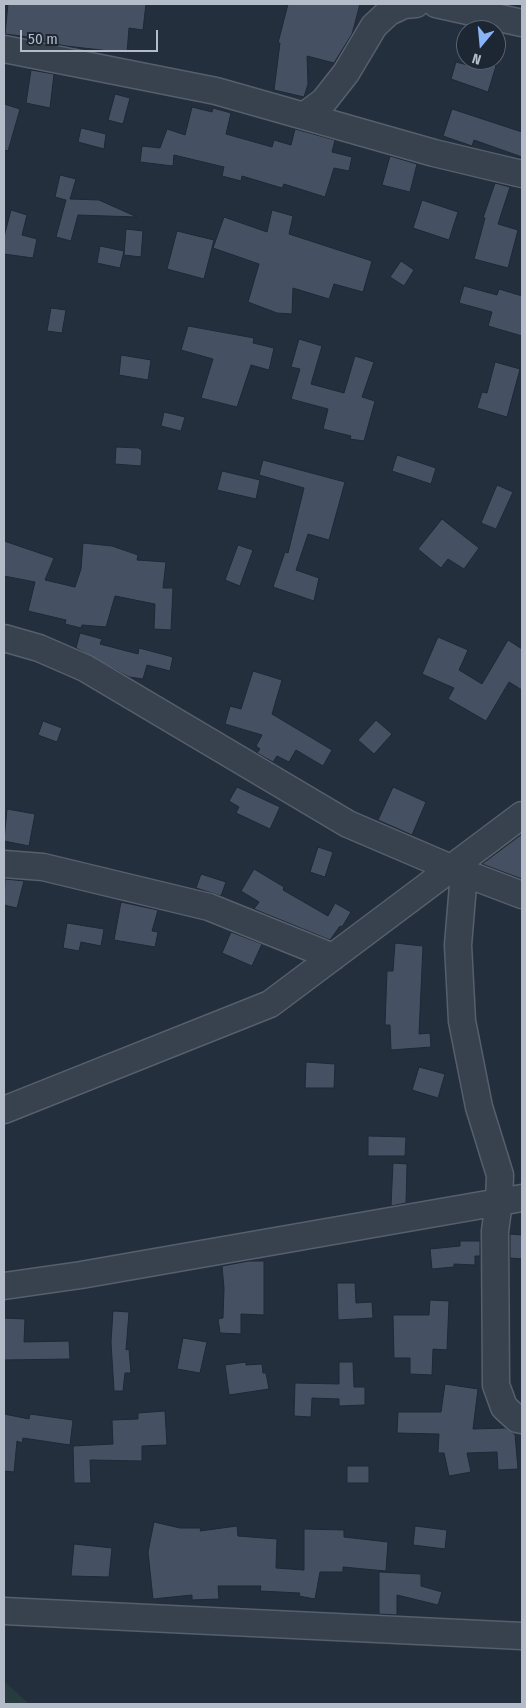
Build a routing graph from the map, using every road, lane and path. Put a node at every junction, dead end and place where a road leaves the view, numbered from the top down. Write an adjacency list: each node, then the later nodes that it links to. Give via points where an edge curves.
1 (416, 4): 3 (street)
2 (436, 4): 4 (street)
3 (377, 15): 6 (street, via 346,72 324,101)
4 (517, 16)
5 (4, 49): 6 (street, via 216,91)
6 (304, 116): 7 (street, via 434,154)
7 (522, 174)
8 (4, 638): 11 (street, via 39,648 85,668 348,824)
9 (522, 816): 11 (street)
10 (4, 864): 13 (street, via 43,868 209,907)
11 (458, 871): 12 (street); 13 (street); 15 (street, via 462,1021 477,1098 500,1175)
12 (522, 895)
13 (333, 957): 14 (street, via 270,1004)
14 (4, 1110)
15 (511, 1200): 16 (street); 17 (street, via 494,1231 496,1385 504,1407)
16 (4, 1286)
17 (522, 1420)
18 (4, 1611): 19 (street)
19 (522, 1636)

